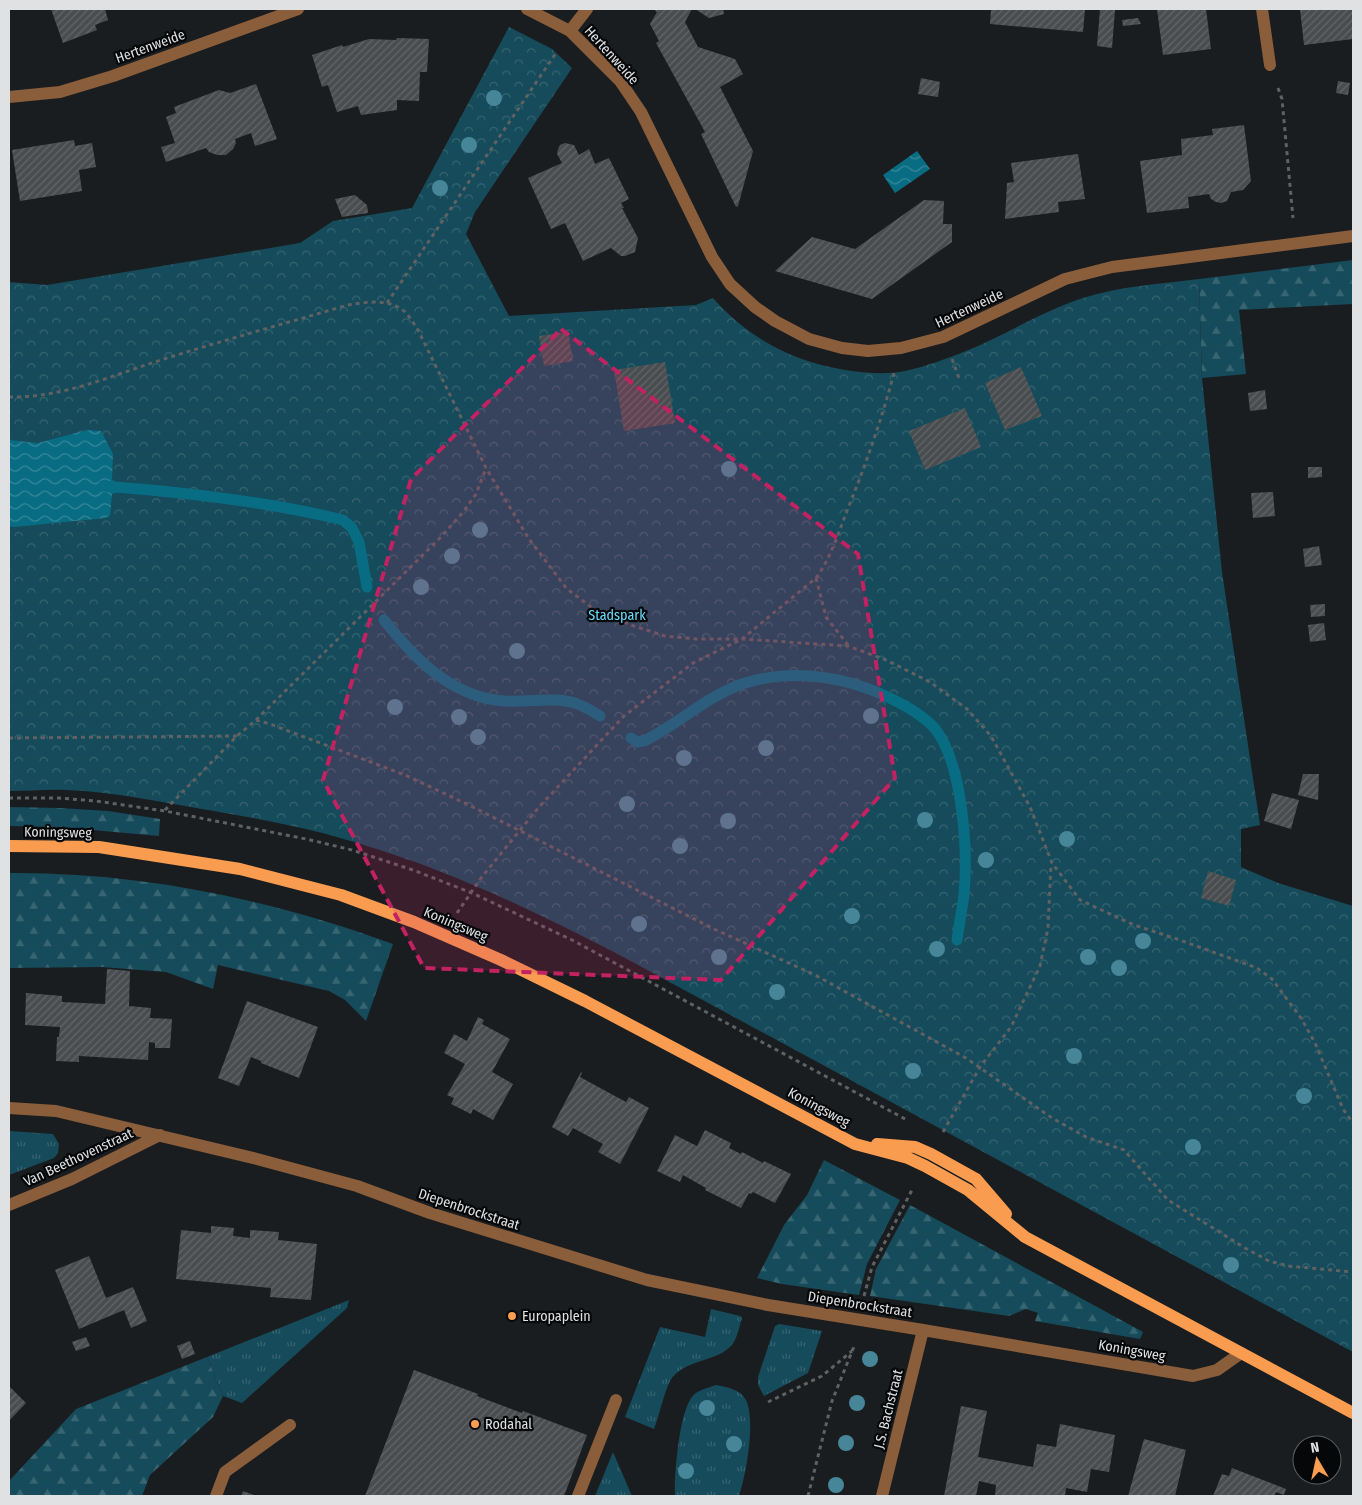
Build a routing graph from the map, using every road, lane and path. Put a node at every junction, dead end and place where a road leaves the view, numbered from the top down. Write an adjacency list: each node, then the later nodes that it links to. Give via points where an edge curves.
1 (298, 9): 7 (street, Hertenweide, via 113,76 60,92)
2 (527, 9): 5 (street, Hertenweide)
3 (586, 9): 5 (street, Hertenweide)
4 (1262, 9): 6 (street)
5 (570, 31): 10 (path); 11 (street, Hertenweide, via 620,81 641,112 712,257 730,284 754,308 809,339 833,346 868,351)
6 (1270, 65): 9 (path, via 1282,99)
7 (9, 97)
8 (1353, 236): 9 (street, Hertenweide)
9 (1295, 244): 11 (street, Hertenweide, via 1112,267 1065,279 943,337)
10 (387, 304): 12 (path, via 367,302 348,306 212,344 90,384 44,395); 13 (path, via 404,312 417,328)
11 (901, 348): 14 (path, via 882,416 856,488 825,566)
12 (9, 397)
13 (486, 468): 15 (path, via 529,540 567,589 598,612 665,636); 17 (path, via 476,494 440,538)
14 (816, 578): 15 (path); 16 (path, via 826,617)
15 (742, 639): 16 (path); 22 (path, via 693,663 624,716 539,806)
16 (848, 646): 24 (path, via 930,682 967,709 991,736 1011,769)
17 (256, 720): 18 (path); 22 (path, via 404,775)
18 (238, 736): 19 (path); 21 (path)
19 (9, 738)
20 (9, 798): 21 (path, via 96,800)
21 (165, 811): 25 (path, via 352,850)
22 (520, 831): 25 (path); 27 (path, via 714,929 815,975)
23 (9, 846): 26 (main road, Koningsweg, via 99,847 240,869 340,895)
24 (1052, 863): 27 (path, via 1048,928 1040,966 1011,1027); 29 (path, via 1080,900 1134,925 1257,968 1272,979 1302,1018 1343,1109)
25 (472, 893): 26 (path); 30 (path, via 572,940)
26 (442, 934): 32 (main road, Koningsweg, via 585,1002)
27 (980, 1067): 33 (path); 37 (path, via 1052,1118 1086,1136 1124,1150 1168,1200 1245,1248 1269,1261 1288,1266)
28 (9, 1108): 31 (street, Diepenbrockstraat, via 56,1111)
29 (1353, 1123)
30 (915, 1125)
31 (160, 1135): 35 (street, Van Beethovenstraat, via 72,1180); 39 (street, Diepenbrockstraat, via 357,1186 430,1213 647,1280 768,1305)
32 (855, 1144): 33 (main road, Koningsweg, via 915,1147); 36 (main road, Koningsweg, via 908,1158 925,1166 968,1190)
33 (931, 1154): 36 (main road, Koningsweg, via 976,1179)
34 (905, 1203): 38 (path, via 872,1267)
35 (9, 1205)
36 (1025, 1237): 40 (main road, Koningsweg)
37 (1353, 1272)
38 (864, 1296)
39 (923, 1330): 40 (street, Koningsweg, via 1194,1376 1217,1370); 48 (street, J.S. Bachstraat)
40 (1241, 1353): 43 (main road, Koningsweg)
41 (616, 1400): 46 (street)
42 (768, 1402): 47 (path, via 822,1376 854,1350 832,1401)
43 (1353, 1413)
44 (290, 1425): 45 (street, via 225,1472)
45 (216, 1496)
46 (578, 1496)
47 (808, 1496)
48 (882, 1496)

